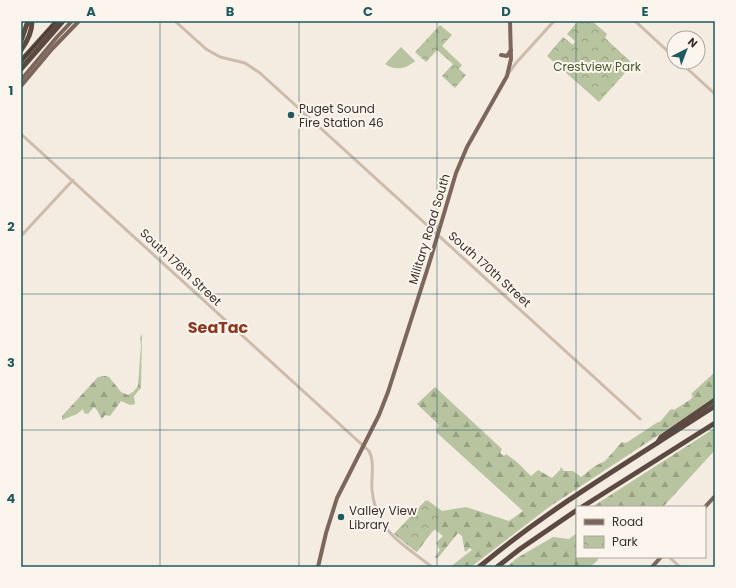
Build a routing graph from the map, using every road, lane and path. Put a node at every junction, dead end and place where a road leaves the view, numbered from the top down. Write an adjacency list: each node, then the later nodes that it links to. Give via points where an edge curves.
1 (28, 21): 13 (highway)
2 (32, 21): 14 (highway, via 30,32)
3 (57, 21): 21 (highway)
4 (64, 21): 22 (highway)
5 (72, 21): 19 (main road)
6 (75, 21): 12 (main road)
7 (79, 21): 12 (main road)
8 (175, 21): 30 (street, South 170th Street, via 210,51 220,57 245,63 260,73)
9 (510, 21): 15 (main road, Military Road South)
10 (554, 21): 20 (street)
11 (635, 21): 16 (street)
12 (73, 26): 19 (main road)
13 (21, 41)
14 (21, 50)
15 (511, 50): 17 (main road, via 507,56); 18 (main road, Military Road South)
16 (666, 50)
17 (501, 55)
18 (511, 55): 20 (street, via 514,59); 24 (main road, Military Road South)
19 (42, 58): 25 (main road); 26 (main road)
20 (520, 58): 24 (street)
21 (21, 61)
22 (21, 69)
23 (689, 70): 27 (street)
24 (507, 76): 30 (main road, Military Road South, via 461,160)
25 (21, 80)
26 (21, 86)
27 (715, 94)
28 (21, 134): 29 (street, South 176th Street)
29 (73, 180): 31 (street); 37 (street, South 176th Street)
30 (438, 234): 34 (street, South 170th Street); 37 (main road, Military Road South, via 388,392)
31 (21, 236)
32 (715, 400): 36 (highway, via 661,436)
33 (715, 406): 36 (highway)
34 (640, 419)
35 (715, 423): 39 (highway)
36 (658, 443): 47 (highway, via 557,507)
37 (364, 446): 45 (main road, Military Road South, via 337,498); 46 (street, via 372,458 373,502 384,527 400,544)
38 (715, 496): 40 (main road)
39 (584, 506)
40 (706, 506)
41 (576, 511): 48 (highway)
42 (656, 558): 49 (main road)
43 (660, 558): 50 (main road)
44 (670, 558): 51 (street)
45 (318, 567)
46 (432, 567)
47 (479, 567)
48 (497, 567)
49 (648, 567)
50 (652, 567)
51 (680, 567)

